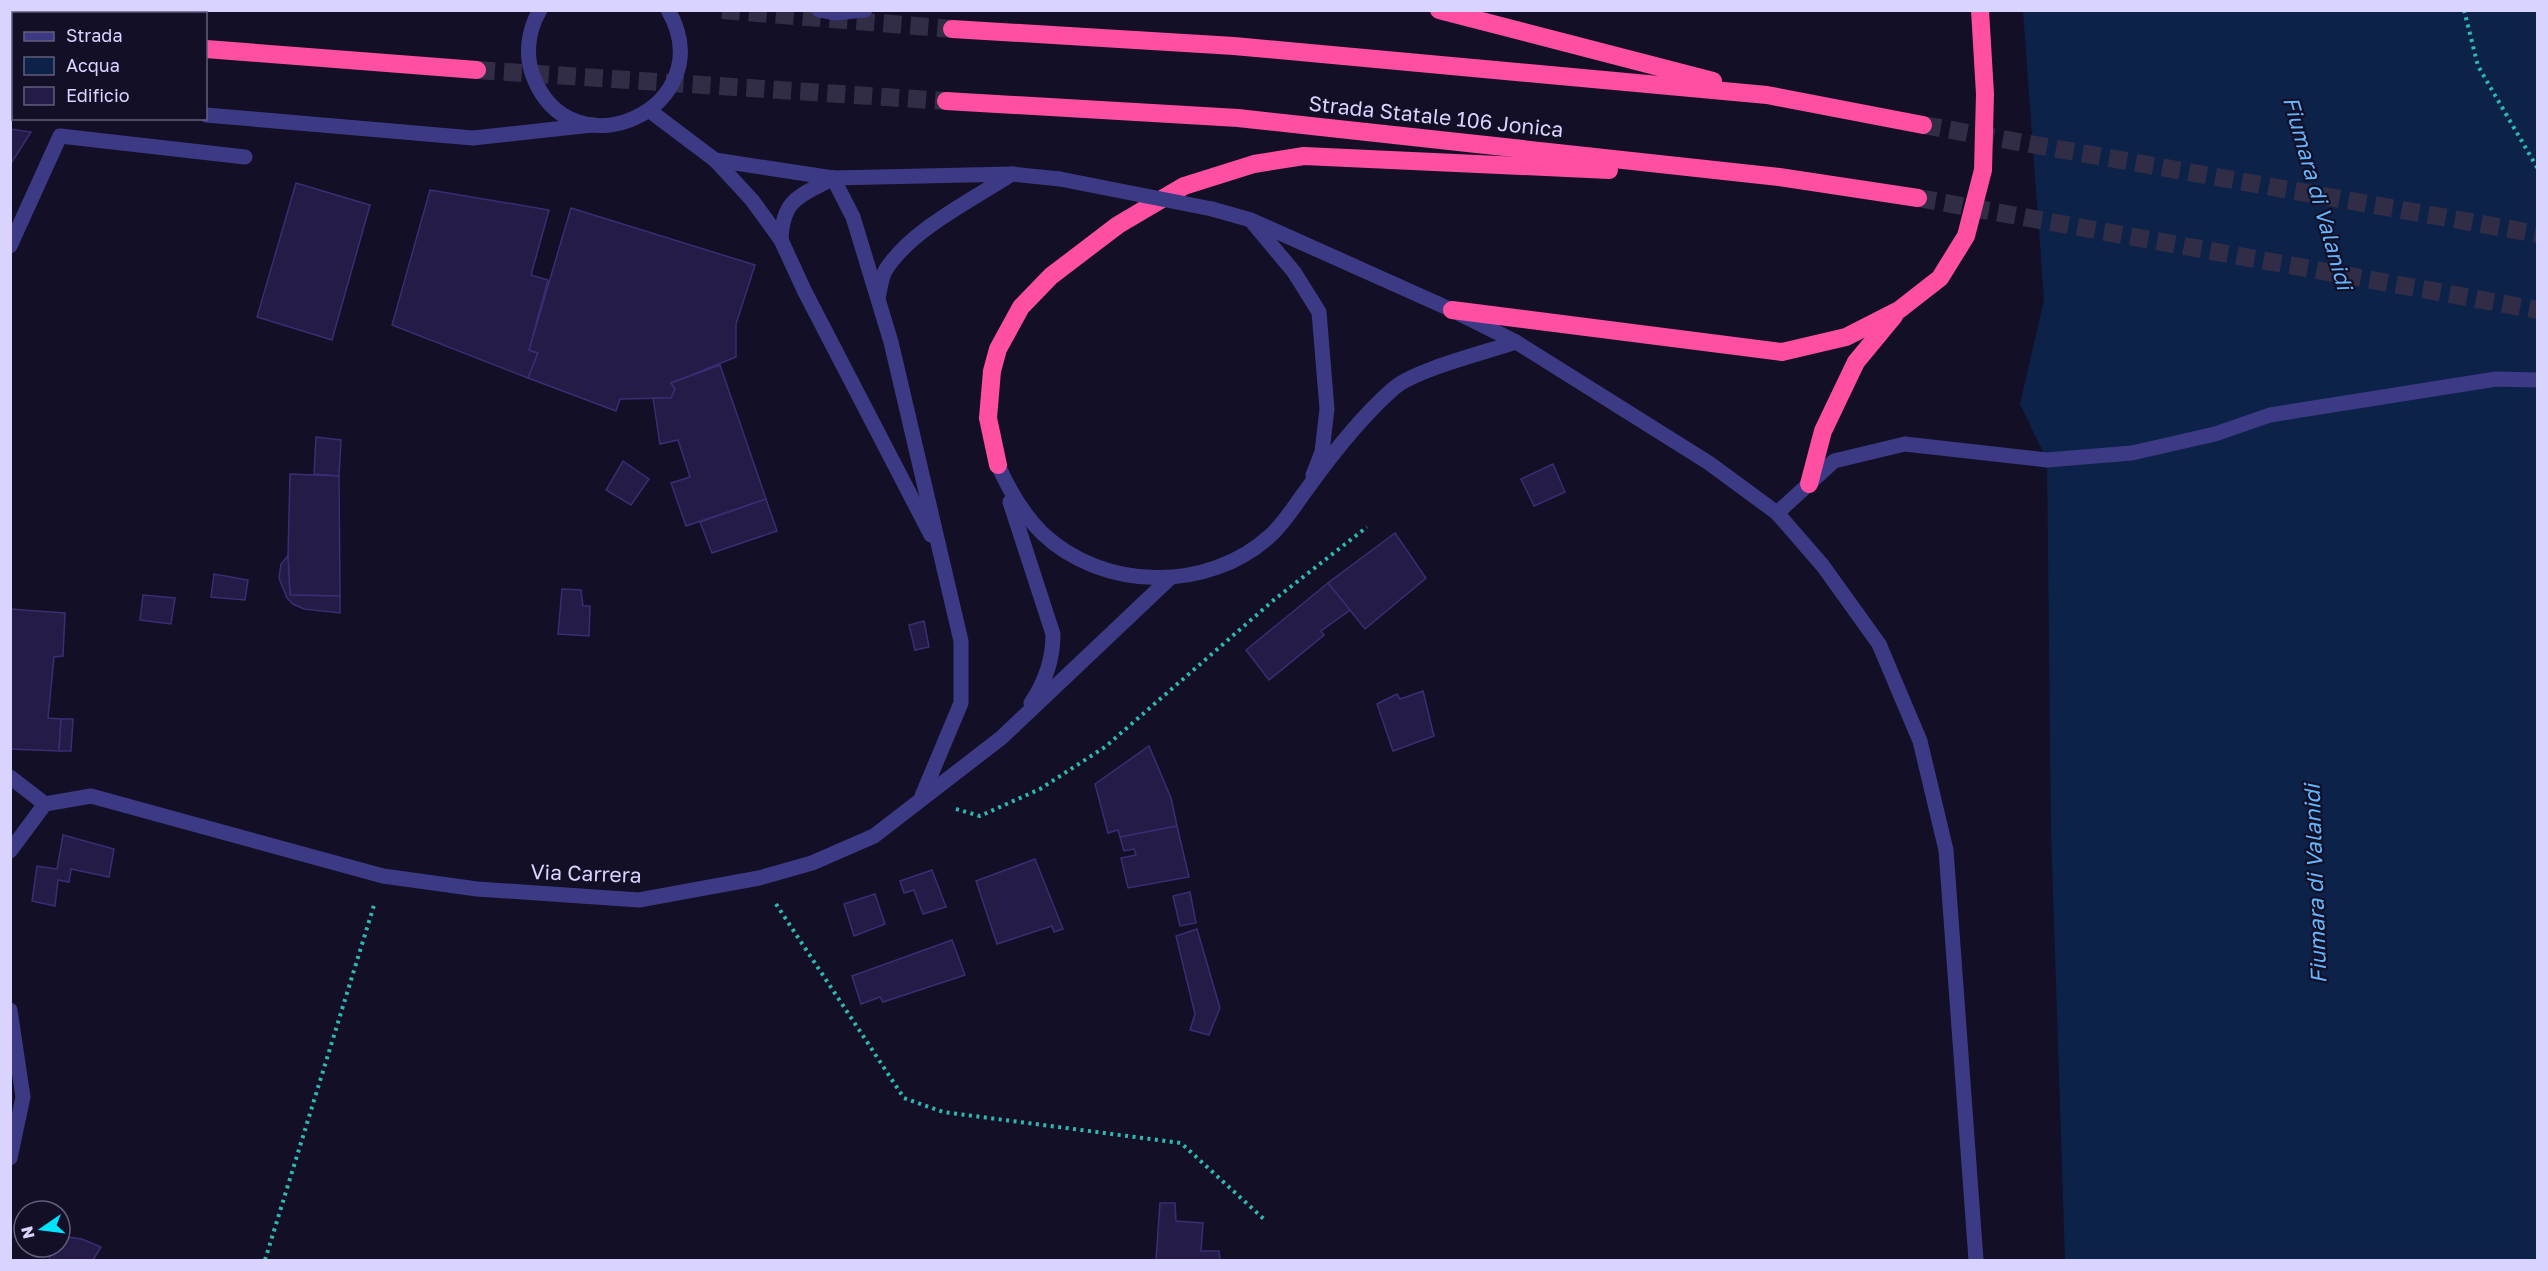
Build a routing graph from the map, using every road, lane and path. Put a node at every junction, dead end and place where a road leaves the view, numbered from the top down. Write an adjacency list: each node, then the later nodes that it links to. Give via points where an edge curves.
1 (540, 10): 15 (street, via 528,42 529,65 537,87 551,105 570,118)
2 (668, 10): 13 (street, via 680,47 677,71 666,94)
3 (819, 10): 4 (street)
4 (865, 10)
5 (1439, 10): 11 (highway)
6 (1980, 10): 29 (highway, via 1985,94 1983,170 1966,236 1940,278)
7 (2464, 10): 19 (path, via 2478,66)
8 (952, 29): 11 (highway, via 1234,46)
9 (207, 49): 10 (highway)
10 (477, 70)
11 (1767, 95): 16 (highway)
12 (946, 101): 21 (highway, Strada Statale 106 Jonica, via 1238,118)
13 (650, 111): 15 (street, via 612,126); 18 (street)
14 (207, 115): 15 (street, via 473,138)
15 (592, 125)
16 (1923, 125)
17 (244, 157): 26 (street, via 60,136)
18 (715, 160): 22 (street); 25 (street, via 752,200)
19 (2538, 169)
20 (1012, 174): 22 (street); 24 (street, bridge, via 1060,179); 27 (street, via 897,254 884,274)
21 (1779, 177): 23 (highway, Strada Statale 106 Jonica); 32 (highway, via 1304,156 1254,164 1184,186 1118,225 1051,276 1021,307 998,349 992,371 988,418)
22 (833, 178): 25 (street, via 794,200 782,218); 27 (street, via 853,217)
23 (1918, 198)
24 (1251, 220): 28 (street); 34 (street, via 1294,272 1319,312 1327,409 1322,452)
25 (781, 240): 37 (street)
26 (10, 246)
27 (878, 300): 37 (street)
28 (1452, 310): 29 (highway, via 1782,352 1846,338); 30 (street)
29 (1899, 310): 33 (highway, via 1856,362 1823,431)
30 (1516, 342): 34 (street, via 1425,372 1395,387 1364,417); 35 (street, via 1709,463)
31 (2538, 380): 33 (street, via 2496,379 2270,416 2215,434 2132,453 2047,460 1905,444 1834,461)
32 (998, 465): 38 (street, via 1024,513 1064,550 1115,573); 39 (street, via 1053,634 1046,678)
33 (1809, 484): 35 (street)
34 (1307, 489): 38 (street, via 1270,536 1248,553 1197,574)
35 (1777, 513): 50 (street, via 1824,566 1879,644 1920,741 1946,850)
36 (1367, 527): 41 (path, via 1275,598 1105,747 1040,789 980,816)
37 (943, 556): 41 (street, Via Carrera, via 961,641 962,703)
38 (1170, 578): 39 (street)
39 (1001, 738): 41 (street)
40 (10, 777): 42 (street)
41 (921, 799): 45 (street, Via Carrera, via 874,836 813,863)
42 (45, 804): 43 (street); 44 (street, Via Carrera, via 91,796)
43 (10, 850)
44 (383, 876): 45 (street, Via Carrera, via 477,889 639,900); 49 (path)
45 (759, 878): 48 (path, via 904,1098 943,1112 1181,1143)
46 (10, 1010): 47 (street, via 23,1097)
47 (10, 1158)
48 (1266, 1221)
49 (265, 1260)
50 (1976, 1260)

